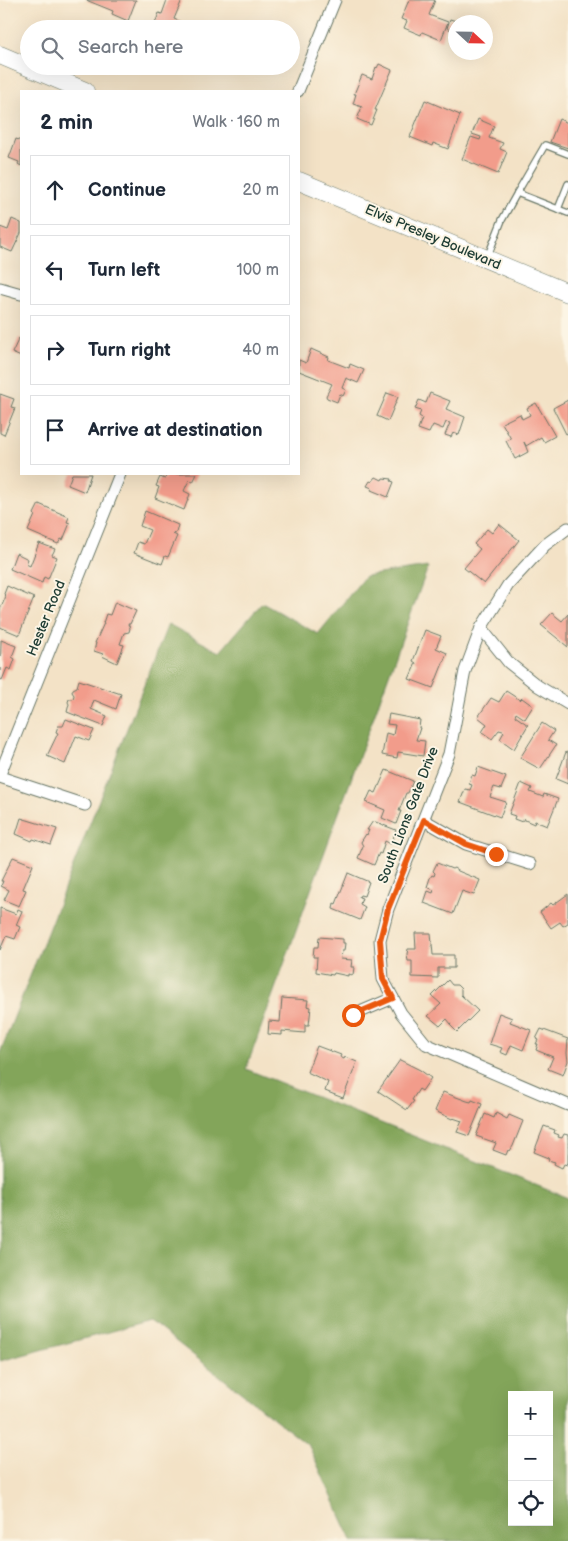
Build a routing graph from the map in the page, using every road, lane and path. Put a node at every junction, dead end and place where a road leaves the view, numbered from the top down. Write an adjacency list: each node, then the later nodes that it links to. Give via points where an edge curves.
1 (335, 0): 6 (street)
2 (0, 55): 3 (main road)
3 (20, 63)
4 (47, 75): 5 (main road)
5 (83, 90)
6 (298, 90)
7 (568, 154): 10 (lane, via 544,145)
8 (300, 181): 13 (main road, Elvis Presley Boulevard)
9 (568, 184): 11 (lane)
10 (517, 193): 11 (lane); 13 (lane)
11 (558, 209): 12 (lane)
12 (568, 213)
13 (486, 260): 15 (main road, Elvis Presley Boulevard)
14 (0, 288): 16 (street)
15 (568, 293)
16 (20, 294)
17 (120, 475): 21 (street, Hester Road)
18 (568, 528): 19 (street, South Lions Gate Drive, via 545,546 508,585)
19 (481, 628): 20 (street, via 509,663); 23 (street, South Lions Gate Drive, via 465,671 449,754)
20 (568, 704)
21 (0, 775): 22 (street)
22 (85, 805)
23 (424, 820): 24 (street, via 466,844); 25 (street, South Lions Gate Drive, via 388,909 380,940 383,979)
24 (530, 864)
25 (393, 998): 26 (street); 27 (street, South Lions Gate Drive, via 426,1044)
26 (353, 1015)
27 (568, 1105)

